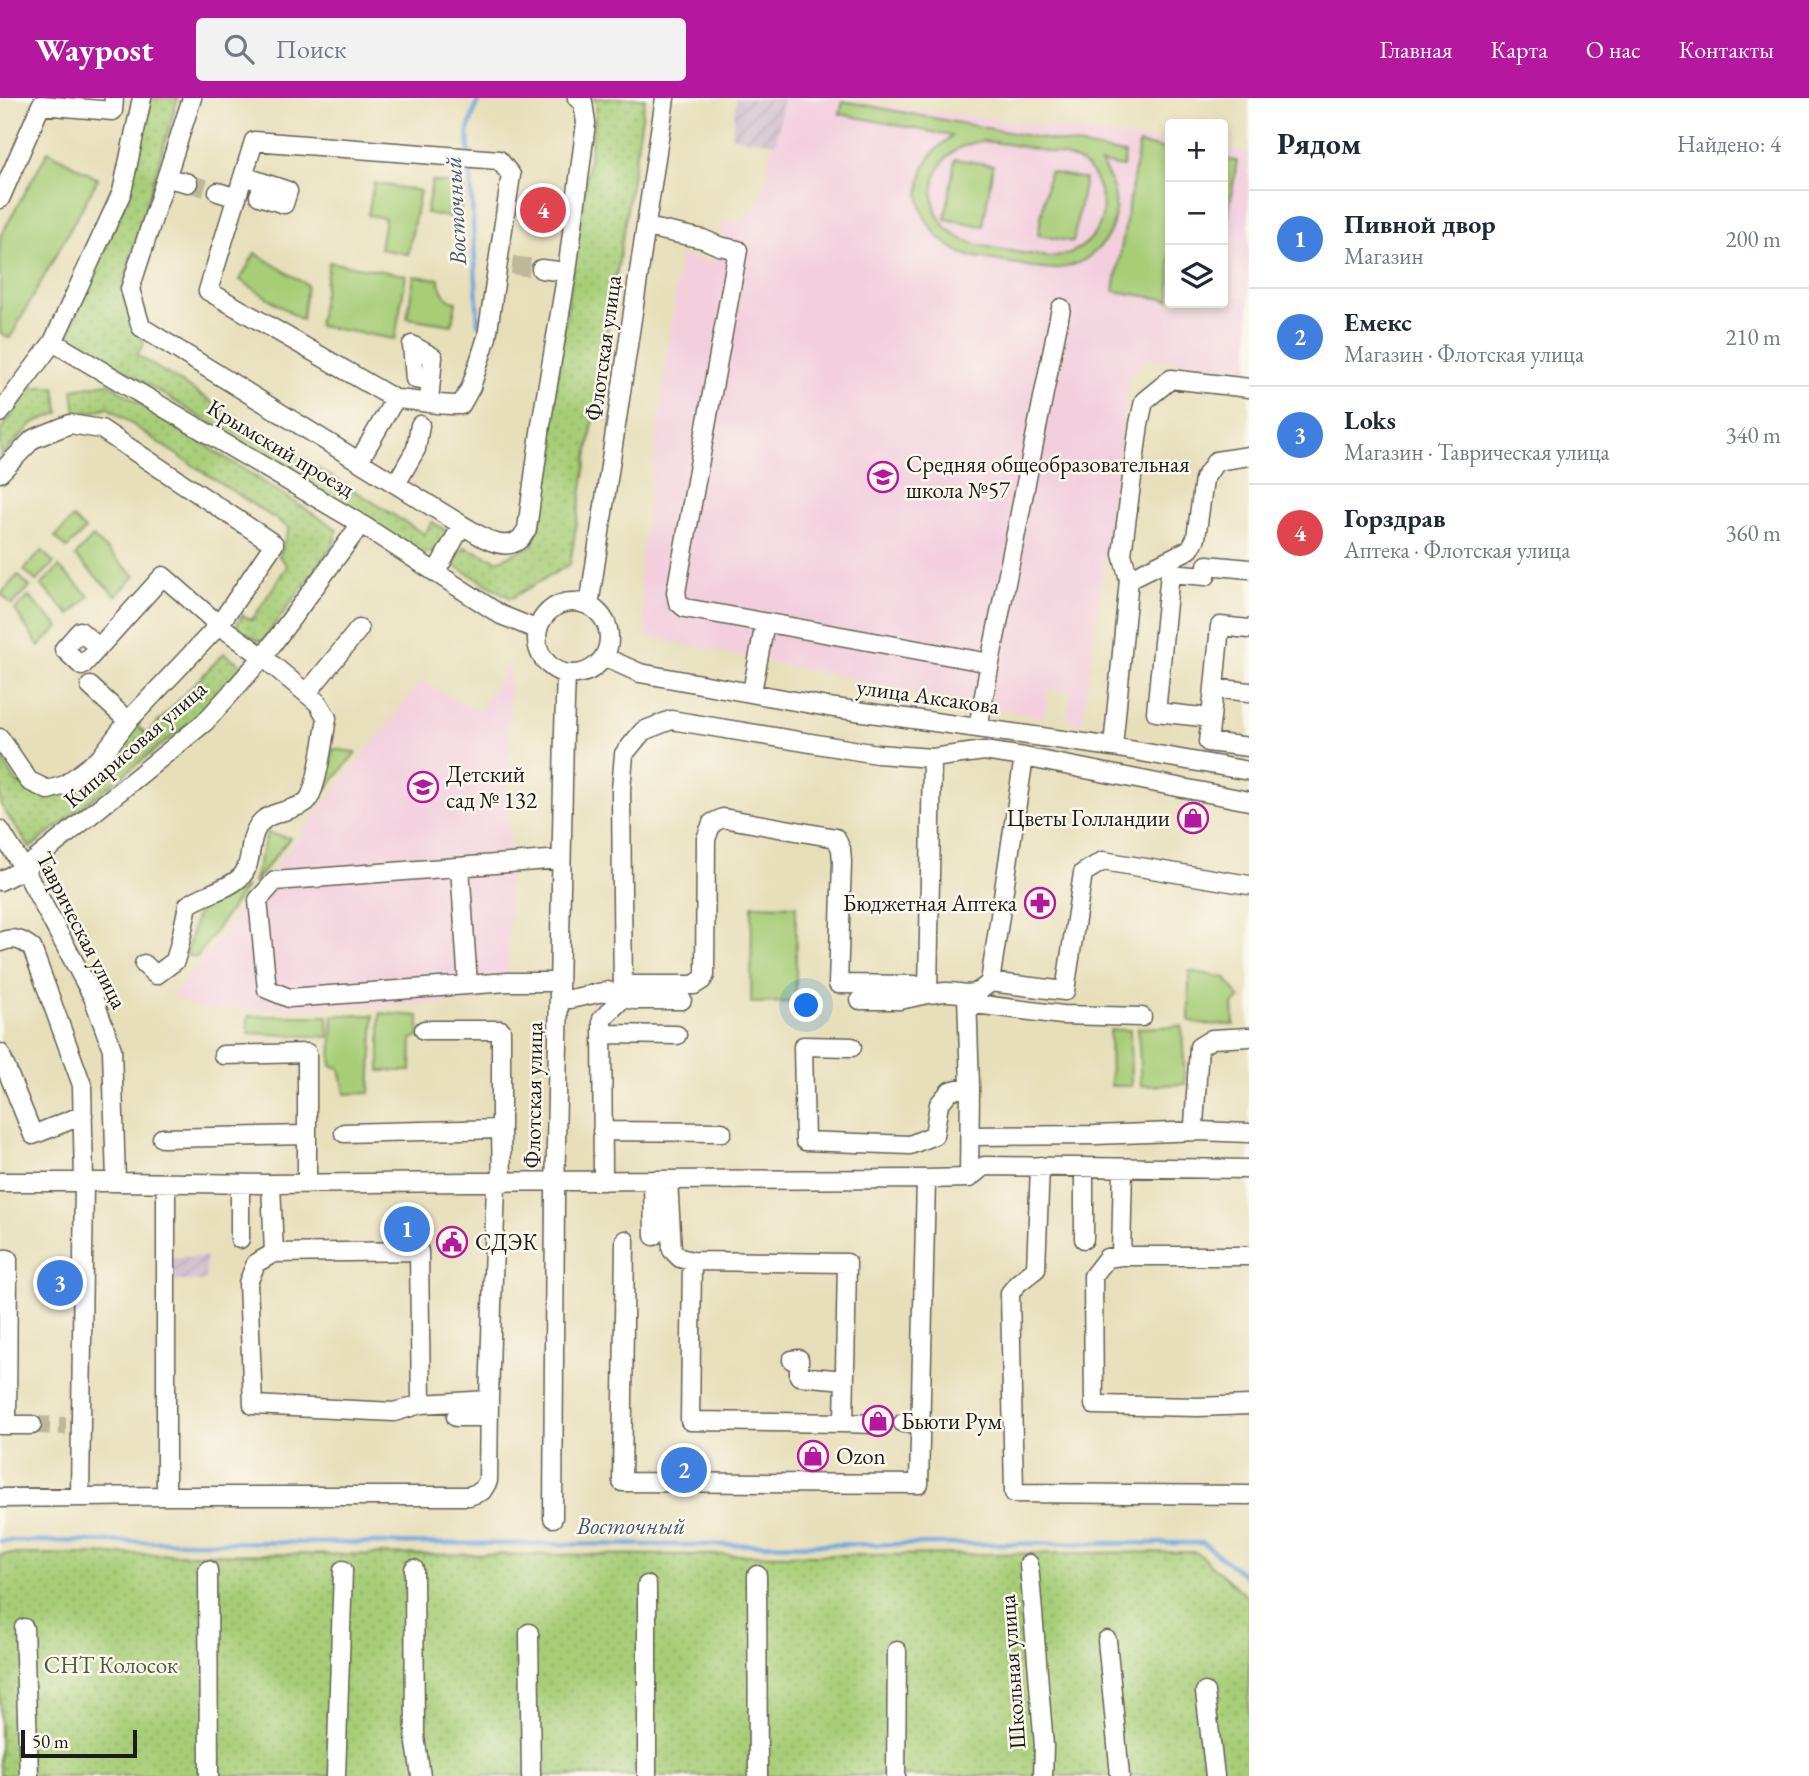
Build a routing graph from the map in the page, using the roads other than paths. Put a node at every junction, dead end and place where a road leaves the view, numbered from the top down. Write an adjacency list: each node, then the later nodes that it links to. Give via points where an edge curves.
1 (114, 98): 12 (street, via 113,111 41,105)
2 (142, 98): 17 (street, via 122,192)
3 (192, 98): 7 (street)
4 (578, 98): 15 (street, via 583,102 586,124)
5 (665, 98): 13 (street, Флотская улица)
6 (244, 176): 9 (street); 11 (street); 21 (street, via 254,141 499,160 511,175 505,264 487,337 461,405)
7 (167, 178): 8 (street); 25 (street, via 130,289 141,327)
8 (188, 183)
9 (264, 183)
10 (218, 192): 11 (street)
11 (237, 198): 20 (street, via 208,291)
12 (0, 199)
13 (646, 227): 33 (street, Флотская улица); 34 (street, via 738,250 676,592 685,608)
14 (541, 269): 15 (street)
15 (566, 272): 29 (street, via 527,529 509,544 496,543)
16 (1061, 308): 42 (street)
17 (53, 342): 22 (street); 28 (street, Крымский проезд)
18 (431, 381): 21 (street)
19 (1249, 388): 32 (street, via 1171,379 1144,401 1122,554)
20 (395, 399): 21 (street); 25 (street)
21 (429, 401)
22 (0, 413)
23 (420, 425): 27 (street, via 416,449)
24 (1249, 456): 32 (street, via 1216,461 1204,479 1196,538 1190,549)
25 (359, 461): 27 (street)
26 (0, 473): 35 (street, via 33,439 70,424 101,429 274,544)
27 (396, 484): 29 (street)
28 (361, 524): 31 (street, Крымский проезд); 40 (street, Кипарисовая улица)
29 (462, 525): 31 (street)
30 (1249, 569): 49 (street, via 1208,565 1206,576 1170,573 1156,712)
31 (436, 572): 38 (street, Крымский проезд, via 502,615)
32 (1129, 579): 53 (street)
33 (589, 606): 38 (street, via 558,606); 41 (street, via 606,622 609,634)
34 (765, 623): 42 (street); 46 (street)
35 (219, 625): 39 (street, via 163,576); 40 (street); 50 (street)
36 (359, 629): 48 (street)
37 (1249, 629): 45 (street, via 1220,626)
38 (538, 630): 43 (street, via 539,652 553,668)
39 (98, 647)
40 (263, 657): 48 (street); 62 (street, Кипарисовая улица, via 205,722)
41 (604, 657): 43 (street, via 588,671); 46 (street, улица Аксакова, via 640,673)
42 (989, 663): 51 (street)
43 (566, 674): 60 (street, Флотская улица)
44 (90, 687): 50 (street)
45 (1214, 688): 47 (street); 49 (street)
46 (752, 692): 51 (street, улица Аксакова)
47 (1249, 692)
48 (306, 693): 66 (street, via 327,718 307,801 259,824 244,873 188,905 175,961 156,975)
49 (1211, 718): 54 (street, via 1208,742)
50 (128, 720): 52 (street, via 100,758 65,785 48,790 29,781)
51 (978, 728): 53 (street, улица Аксакова)
52 (0, 738)
53 (1113, 747): 57 (street, улица Аксакова)
54 (1249, 747)
55 (1024, 757): 56 (street, via 984,751); 58 (street); 67 (street)
56 (932, 758): 70 (street, via 877,754 671,720 643,731 624,754 621,790); 71 (street)
57 (1249, 771)
58 (1249, 802)
59 (0, 830): 62 (street, Таврическая улица)
60 (561, 859): 61 (street); 69 (street, Флотская улица)
61 (460, 867): 68 (street); 68 (street, via 275,881 258,900 267,989 289,998)
62 (24, 869): 63 (street, Кипарисовая улица); 105 (street, Таврическая улица, via 93,997 112,1049)
63 (0, 881)
64 (1249, 885): 67 (street, via 1103,861 1083,873 1065,991)
65 (0, 942): 84 (street, via 22,940 32,948 82,1085)
66 (144, 964)
67 (990, 982): 72 (street)
68 (468, 985): 69 (street, via 508,982)
69 (559, 990): 70 (street, via 570,999); 101 (street, Флотская улица)
70 (623, 991): 71 (street, via 694,985 705,975 706,839 712,823 723,818 836,838 842,862 838,984 915,985); 73 (street, via 635,1000); 77 (street, via 602,1019)
71 (928, 994): 72 (street, via 947,992); 74 (street, via 900,1000)
72 (967, 999): 75 (street, via 1062,1015); 83 (street)
73 (682, 1000)
74 (860, 1000)
75 (1142, 1017)
76 (424, 1030): 85 (street, via 501,1030)
77 (602, 1034): 78 (street); 86 (street)
78 (677, 1035)
79 (1249, 1037): 87 (street, via 1212,1039 1199,1047 1194,1125)
80 (852, 1047): 83 (street, via 803,1046 805,1141 910,1145 934,1135 939,1104 950,1091)
81 (0, 1053): 84 (street, via 33,1135)
82 (223, 1055): 91 (street, via 307,1053)
83 (970, 1086): 92 (street)
84 (83, 1115): 104 (street)
85 (501, 1129): 89 (street); 107 (street)
86 (602, 1131): 88 (street); 102 (street)
87 (1199, 1131): 90 (street); 92 (street)
88 (722, 1132)
89 (344, 1133)
90 (1249, 1133)
91 (307, 1135): 93 (street); 110 (street)
92 (970, 1136): 98 (street)
93 (162, 1138)
94 (1040, 1166): 95 (street); 98 (street, via 984,1166); 130 (street, via 1037,1269 1010,1293 1014,1493)
95 (1084, 1167): 96 (street); 112 (street)
96 (1123, 1168): 97 (street); 116 (street)
97 (1249, 1169)
98 (969, 1178): 99 (street)
99 (926, 1179): 100 (street); 114 (street, via 913,1423 919,1484 622,1482)
100 (660, 1180): 102 (street); 111 (street); 119 (street, via 672,1250)
101 (556, 1181): 102 (street); 107 (street); 134 (street, Флотская улица)
102 (603, 1181)
103 (0, 1182): 104 (street)
104 (84, 1182): 105 (street); 132 (street, via 73,1426)
105 (116, 1182): 106 (street)
106 (166, 1183): 108 (street); 131 (street)
107 (499, 1183): 110 (street); 124 (street)
108 (240, 1184): 109 (street); 113 (street)
109 (271, 1184): 110 (street); 115 (street)
110 (307, 1184)
111 (654, 1236)
112 (1084, 1238)
113 (240, 1239)
114 (625, 1240)
115 (274, 1253): 122 (street, via 419,1251); 122 (street, via 256,1263 248,1283 253,1405 394,1412)
116 (1121, 1256): 117 (street); 123 (street, via 1107,1258 1093,1276 1094,1405)
117 (1249, 1256)
118 (0, 1259): 128 (street, via 8,1259)
119 (692, 1261): 121 (street, via 847,1263); 126 (street, via 690,1421)
120 (792, 1360): 121 (street, via 799,1359 799,1376)
121 (845, 1380): 126 (street)
122 (421, 1404): 124 (street)
123 (1249, 1405)
124 (489, 1409): 125 (street); 131 (street, via 488,1481 482,1491 469,1496)
125 (456, 1417)
126 (844, 1423): 127 (street)
127 (874, 1423)
128 (3, 1425): 129 (street)
129 (32, 1425)
130 (1249, 1495)
131 (166, 1496): 132 (street)
132 (80, 1497): 133 (street)
133 (0, 1499)
134 (553, 1518)
135 (1029, 1564): 154 (street, Школьная улица)
136 (414, 1569): 149 (street, via 415,1738)
137 (208, 1570): 147 (street)
138 (343, 1570): 148 (street)
139 (757, 1575): 152 (street)
140 (647, 1585): 151 (street)
141 (24, 1628): 146 (street)
142 (529, 1633): 150 (street)
143 (1107, 1640): 155 (street)
144 (897, 1651): 153 (street)
145 (1205, 1692): 156 (street)
146 (29, 1776)
147 (209, 1776)
148 (337, 1776)
149 (421, 1776)
150 (531, 1776)
151 (647, 1776)
152 (758, 1776)
153 (896, 1776)
154 (1043, 1776)
155 (1120, 1776)
156 (1215, 1776)

